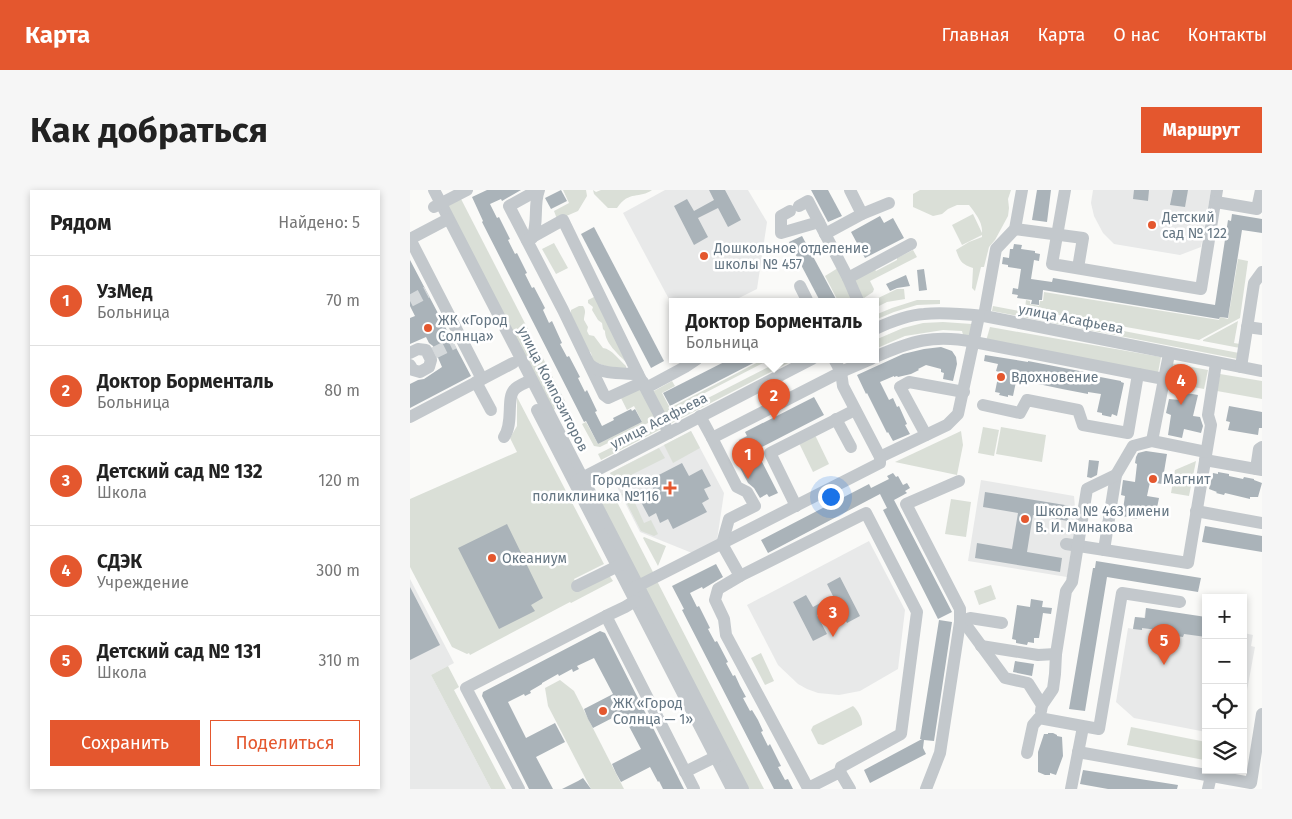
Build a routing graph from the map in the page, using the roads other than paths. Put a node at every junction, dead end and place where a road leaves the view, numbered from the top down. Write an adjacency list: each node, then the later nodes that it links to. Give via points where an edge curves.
1 (424, 190): 11 (street, улица Композиторов)
2 (434, 190): 11 (street, улица Композиторов)
3 (467, 190): 11 (street)
4 (538, 190): 19 (street, via 536,229); 19 (street, via 509,206)
5 (850, 190): 12 (street)
6 (1022, 190): 15 (street)
7 (1065, 190): 17 (street)
8 (1260, 190): 9 (street, via 1257,209)
9 (1217, 196): 21 (street, via 1201,289)
10 (889, 203): 12 (street)
11 (437, 205): 13 (street, улица Композиторов)
12 (862, 214): 16 (street)
13 (445, 221): 18 (street); 35 (street, улица Композиторов); 50 (street, улица Композиторов)
14 (819, 222): 14 (street, via 808,201 781,216 781,233); 16 (street)
15 (1015, 228): 17 (street); 27 (street, via 996,249)
16 (825, 234): 23 (street)
17 (1057, 234): 21 (street, via 1052,264); 21 (street, via 1083,238)
18 (410, 239): 48 (street, via 431,290)
19 (529, 239): 42 (street); 49 (street, via 563,220)
20 (911, 244): 23 (street)
21 (1078, 268)
22 (1262, 272): 29 (street, via 1254,283)
23 (848, 278): 26 (street)
24 (800, 286): 25 (street)
25 (806, 298)
26 (857, 298)
27 (981, 316): 28 (street, улица Асафьева, via 922,314); 31 (street); 33 (street, улица Асафьева)
28 (879, 327)
29 (1247, 327): 30 (street); 43 (street)
30 (1262, 329)
31 (974, 342): 34 (street, via 937,338 901,346); 46 (street); 51 (street)
32 (410, 353): 41 (street, via 418,349 432,354 430,367 420,372)
33 (1169, 354): 40 (street, улица Асафьева); 47 (street)
34 (879, 355)
35 (513, 363): 48 (street); 50 (street, улица Композиторов)
36 (691, 363): 49 (street)
37 (804, 363): 55 (street, улица Асафьева)
38 (836, 363): 45 (street)
39 (862, 363): 45 (street)
40 (1216, 363): 43 (street, улица Асафьева); 65 (street)
41 (410, 365)
42 (590, 365): 49 (street, via 596,370); 49 (street, via 608,398)
43 (1241, 367): 44 (street, улица Асафьева)
44 (1262, 371)
45 (841, 372): 54 (street, via 843,386); 61 (street)
46 (1138, 374): 47 (street); 52 (street, via 1128,434 1083,425 1078,410 1027,400 1020,413)
47 (1164, 378): 62 (street)
48 (479, 380): 53 (street); 56 (street)
49 (642, 381): 58 (street)
50 (528, 382): 60 (street, via 511,393 509,426); 69 (street, улица Композиторов)
51 (964, 392): 59 (street, via 958,414 947,425); 59 (street, via 909,382 900,386)
52 (983, 406)
53 (491, 410)
54 (855, 410): 57 (street); 66 (street)
55 (700, 416): 58 (street, улица Асафьева); 61 (street)
56 (410, 417)
57 (836, 420): 63 (street); 71 (street, via 770,453)
58 (669, 433): 69 (street, улица Асафьева)
59 (926, 435): 66 (street)
60 (504, 437)
61 (712, 438): 74 (street, via 737,487 747,492 754,506 729,519)
62 (1152, 441): 65 (street); 68 (street, via 1133,446)
63 (851, 447)
64 (1262, 447): 67 (street)
65 (1205, 456): 67 (street); 72 (street)
66 (880, 457): 71 (street, via 880,463)
67 (1259, 470)
68 (1116, 475): 75 (street, via 1087,489); 76 (street)
69 (578, 480): 77 (street, улица Композиторов)
70 (959, 481): 83 (street, via 906,504 960,609)
71 (796, 506): 74 (street)
72 (1196, 511): 73 (street); 76 (street, via 1188,563)
73 (1262, 523)
74 (722, 544): 78 (street); 80 (street)
75 (1072, 545): 76 (street); 86 (street, via 1072,582 1066,591)
76 (1104, 550)
77 (622, 564): 79 (street); 80 (street, улица Композиторов)
78 (740, 576): 95 (street, via 718,589 715,600 724,619 726,635 808,788); 95 (street, via 866,513 917,612 901,734 841,767)
79 (577, 586)
80 (634, 593): 82 (street, via 625,607); 93 (street, улица Композиторов)
81 (1180, 602): 90 (street, via 1122,593 1099,729)
82 (606, 616): 94 (street); 97 (street, via 466,688)
83 (960, 622): 84 (street, via 970,618); 85 (street, via 966,625); 102 (street, via 942,753)
84 (1002, 624)
85 (981, 646): 86 (street, via 1038,655); 87 (street, via 1005,678 1028,683)
86 (1056, 654): 87 (street, via 1053,689)
87 (1042, 705): 89 (street)
88 (1262, 714): 96 (street, via 1250,783)
89 (1039, 718): 90 (street); 92 (street, via 1033,724)
90 (1083, 727): 91 (street)
91 (1078, 752): 96 (street); 103 (street)
92 (1027, 753)
93 (720, 754): 94 (street); 99 (street, улица Композиторов); 100 (street, улица Композиторов)
94 (685, 772): 98 (street)
95 (840, 772): 101 (street)
96 (1210, 783)
97 (519, 789)
98 (694, 789)
99 (732, 789)
100 (743, 789)
101 (850, 789)
102 (926, 789)
103 (1071, 789)

